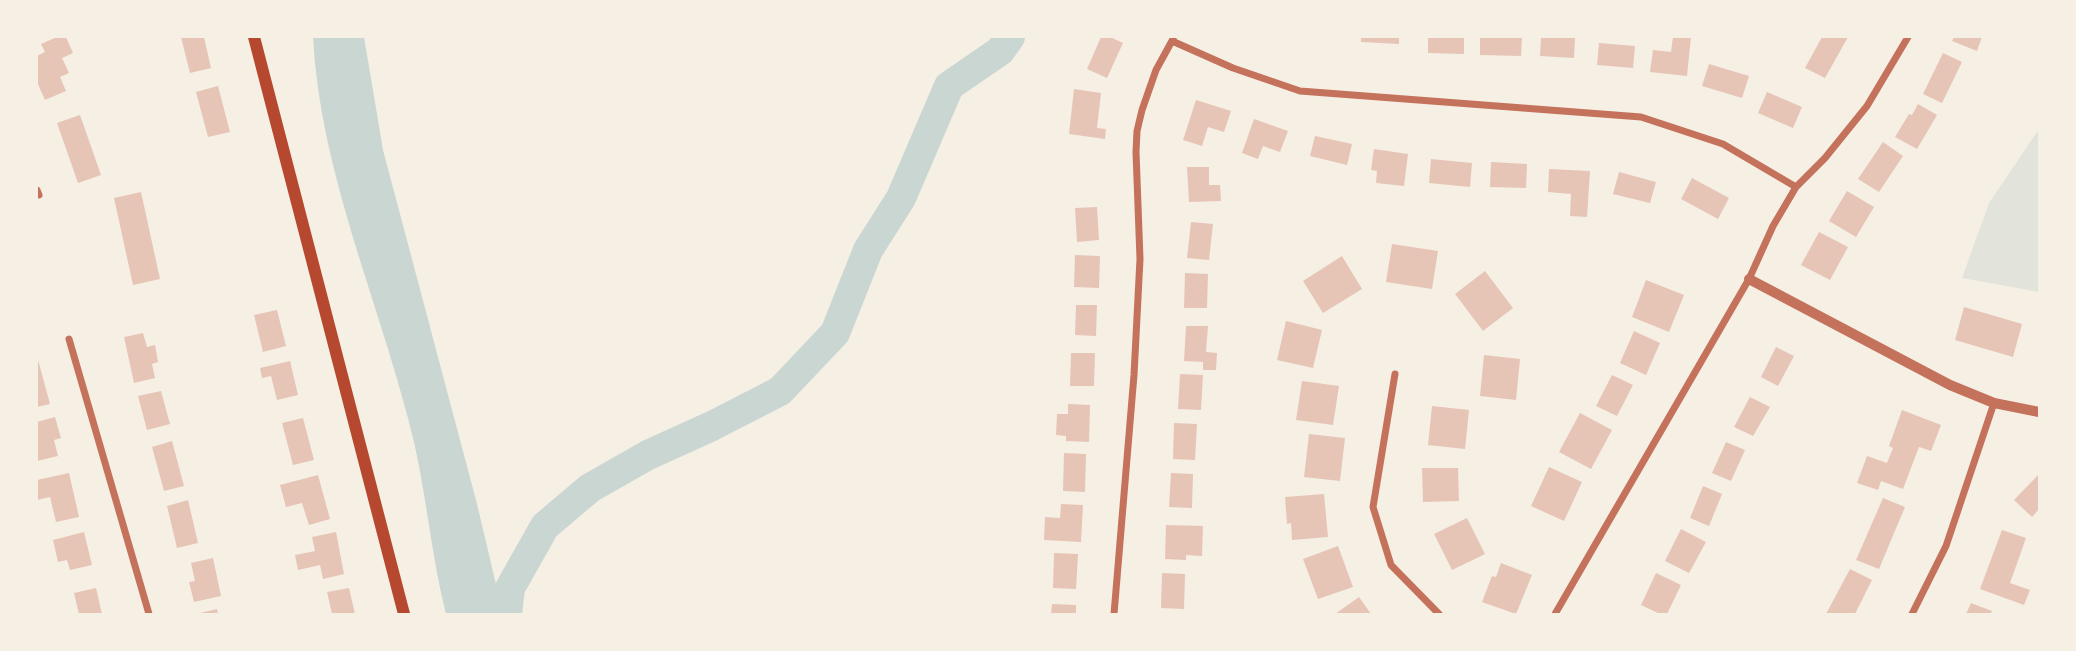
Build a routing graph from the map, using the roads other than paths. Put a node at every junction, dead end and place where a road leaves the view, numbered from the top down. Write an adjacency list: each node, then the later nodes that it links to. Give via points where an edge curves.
1 (254, 37): 11 (main road)
2 (1908, 37): 4 (street, via 1867,106)
3 (1173, 39): 4 (street, via 1233,68 1300,91 1641,117 1723,144); 12 (street, via 1156,70 1137,131 1140,259)
4 (1796, 187): 5 (street)
5 (1749, 279): 8 (street, via 1950,385); 14 (street)
6 (69, 340): 10 (street)
7 (1395, 374): 13 (street, via 1373,507 1391,565)
8 (1994, 403): 9 (street); 15 (street, via 1946,546)
9 (2039, 412)
10 (149, 614)
11 (404, 614)
12 (1115, 614)
13 (1439, 614)
14 (1555, 614)
15 (1912, 614)

